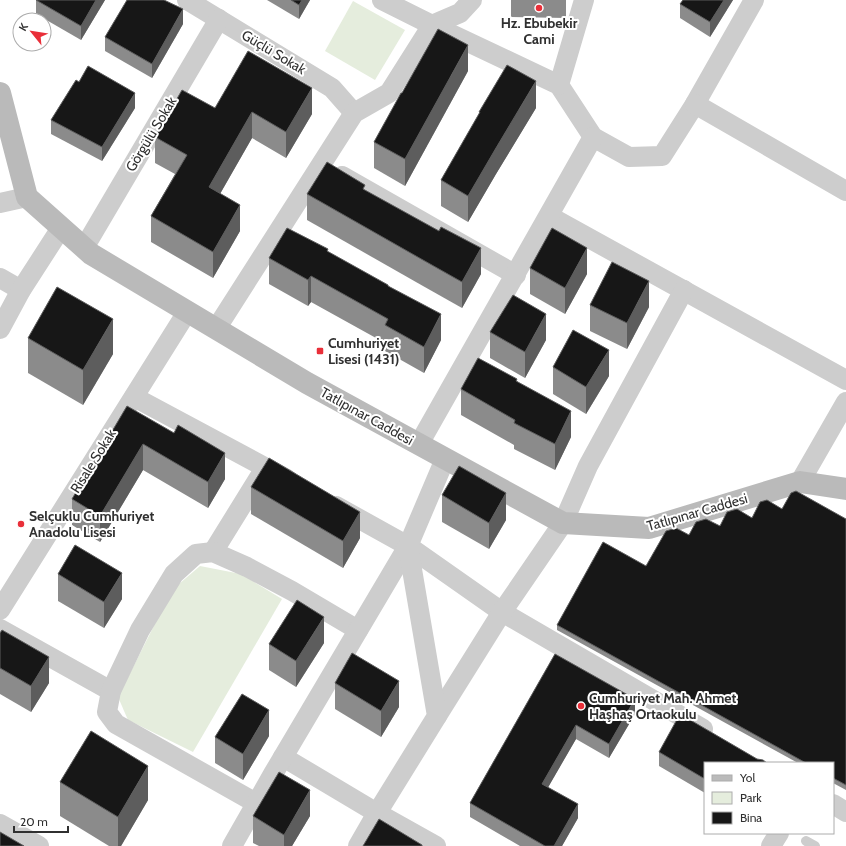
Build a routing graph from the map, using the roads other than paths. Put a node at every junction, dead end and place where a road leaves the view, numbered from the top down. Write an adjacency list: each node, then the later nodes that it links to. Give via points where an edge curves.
1 (187, 0): 6 (street, Güçlü Sokak)
2 (382, 0): 7 (street)
3 (472, 0): 7 (street, via 460,13)
4 (584, 0): 8 (street)
5 (754, 0): 10 (street)
6 (219, 19): 11 (street, Güçlü Sokak, via 332,88); 19 (street, Görgülü Sokak)
7 (432, 25): 8 (street); 11 (street, via 389,93)
8 (559, 85): 12 (street)
9 (0, 93): 15 (street)
10 (695, 104): 12 (street, via 662,156 629,157); 14 (street)
11 (354, 113): 13 (street)
12 (593, 137): 17 (street)
13 (321, 164): 20 (street); 26 (street)
14 (846, 191)
15 (27, 197): 16 (street); 18 (street, Tatlıpınar Caddesi)
16 (0, 203)
17 (549, 216): 20 (street); 23 (street)
18 (61, 228): 19 (street, Tatlıpınar Caddesi); 22 (street)
19 (84, 248): 24 (street, Tatlıpınar Caddesi)
20 (516, 275): 30 (street)
21 (0, 278): 22 (street)
22 (20, 290): 25 (street)
23 (684, 290): 27 (street); 37 (street, via 588,466)
24 (187, 312): 26 (street, Tatlıpınar Caddesi); 28 (street, Risale Sokak)
25 (0, 329)
26 (216, 329): 30 (street, Tatlıpınar Caddesi, via 306,383)
27 (846, 380)
28 (134, 397): 32 (street); 40 (street, Risale Sokak)
29 (846, 402): 33 (street)
30 (420, 444): 31 (street, Tatlıpınar Caddesi)
31 (445, 459): 37 (street, Tatlıpınar Caddesi); 38 (street)
32 (265, 468): 34 (street); 39 (street)
33 (800, 482): 35 (street, Tatlıpınar Caddesi); 37 (street, Tatlıpınar Caddesi, via 649,528)
34 (299, 486)
35 (846, 489)
36 (320, 497): 38 (street)
37 (563, 523): 41 (street)
38 (408, 546): 41 (street); 43 (street); 45 (street)
39 (213, 552): 43 (street, via 292,591); 44 (street, via 196,554 174,574 140,630)
40 (0, 610)
41 (502, 612): 45 (street); 46 (street)
42 (0, 629): 44 (street)
43 (358, 630): 47 (street)
44 (110, 691): 48 (street, via 107,712 116,724)
45 (437, 716): 51 (street)
46 (716, 736)
47 (283, 757): 48 (street); 51 (street)
48 (256, 804): 55 (street)
49 (834, 805): 50 (street)
50 (846, 812)
51 (377, 813): 56 (street); 57 (street)
52 (0, 824): 54 (street)
53 (778, 834): 58 (street)
54 (39, 846)
55 (232, 846)
56 (358, 846)
57 (436, 846)
58 (771, 846)

